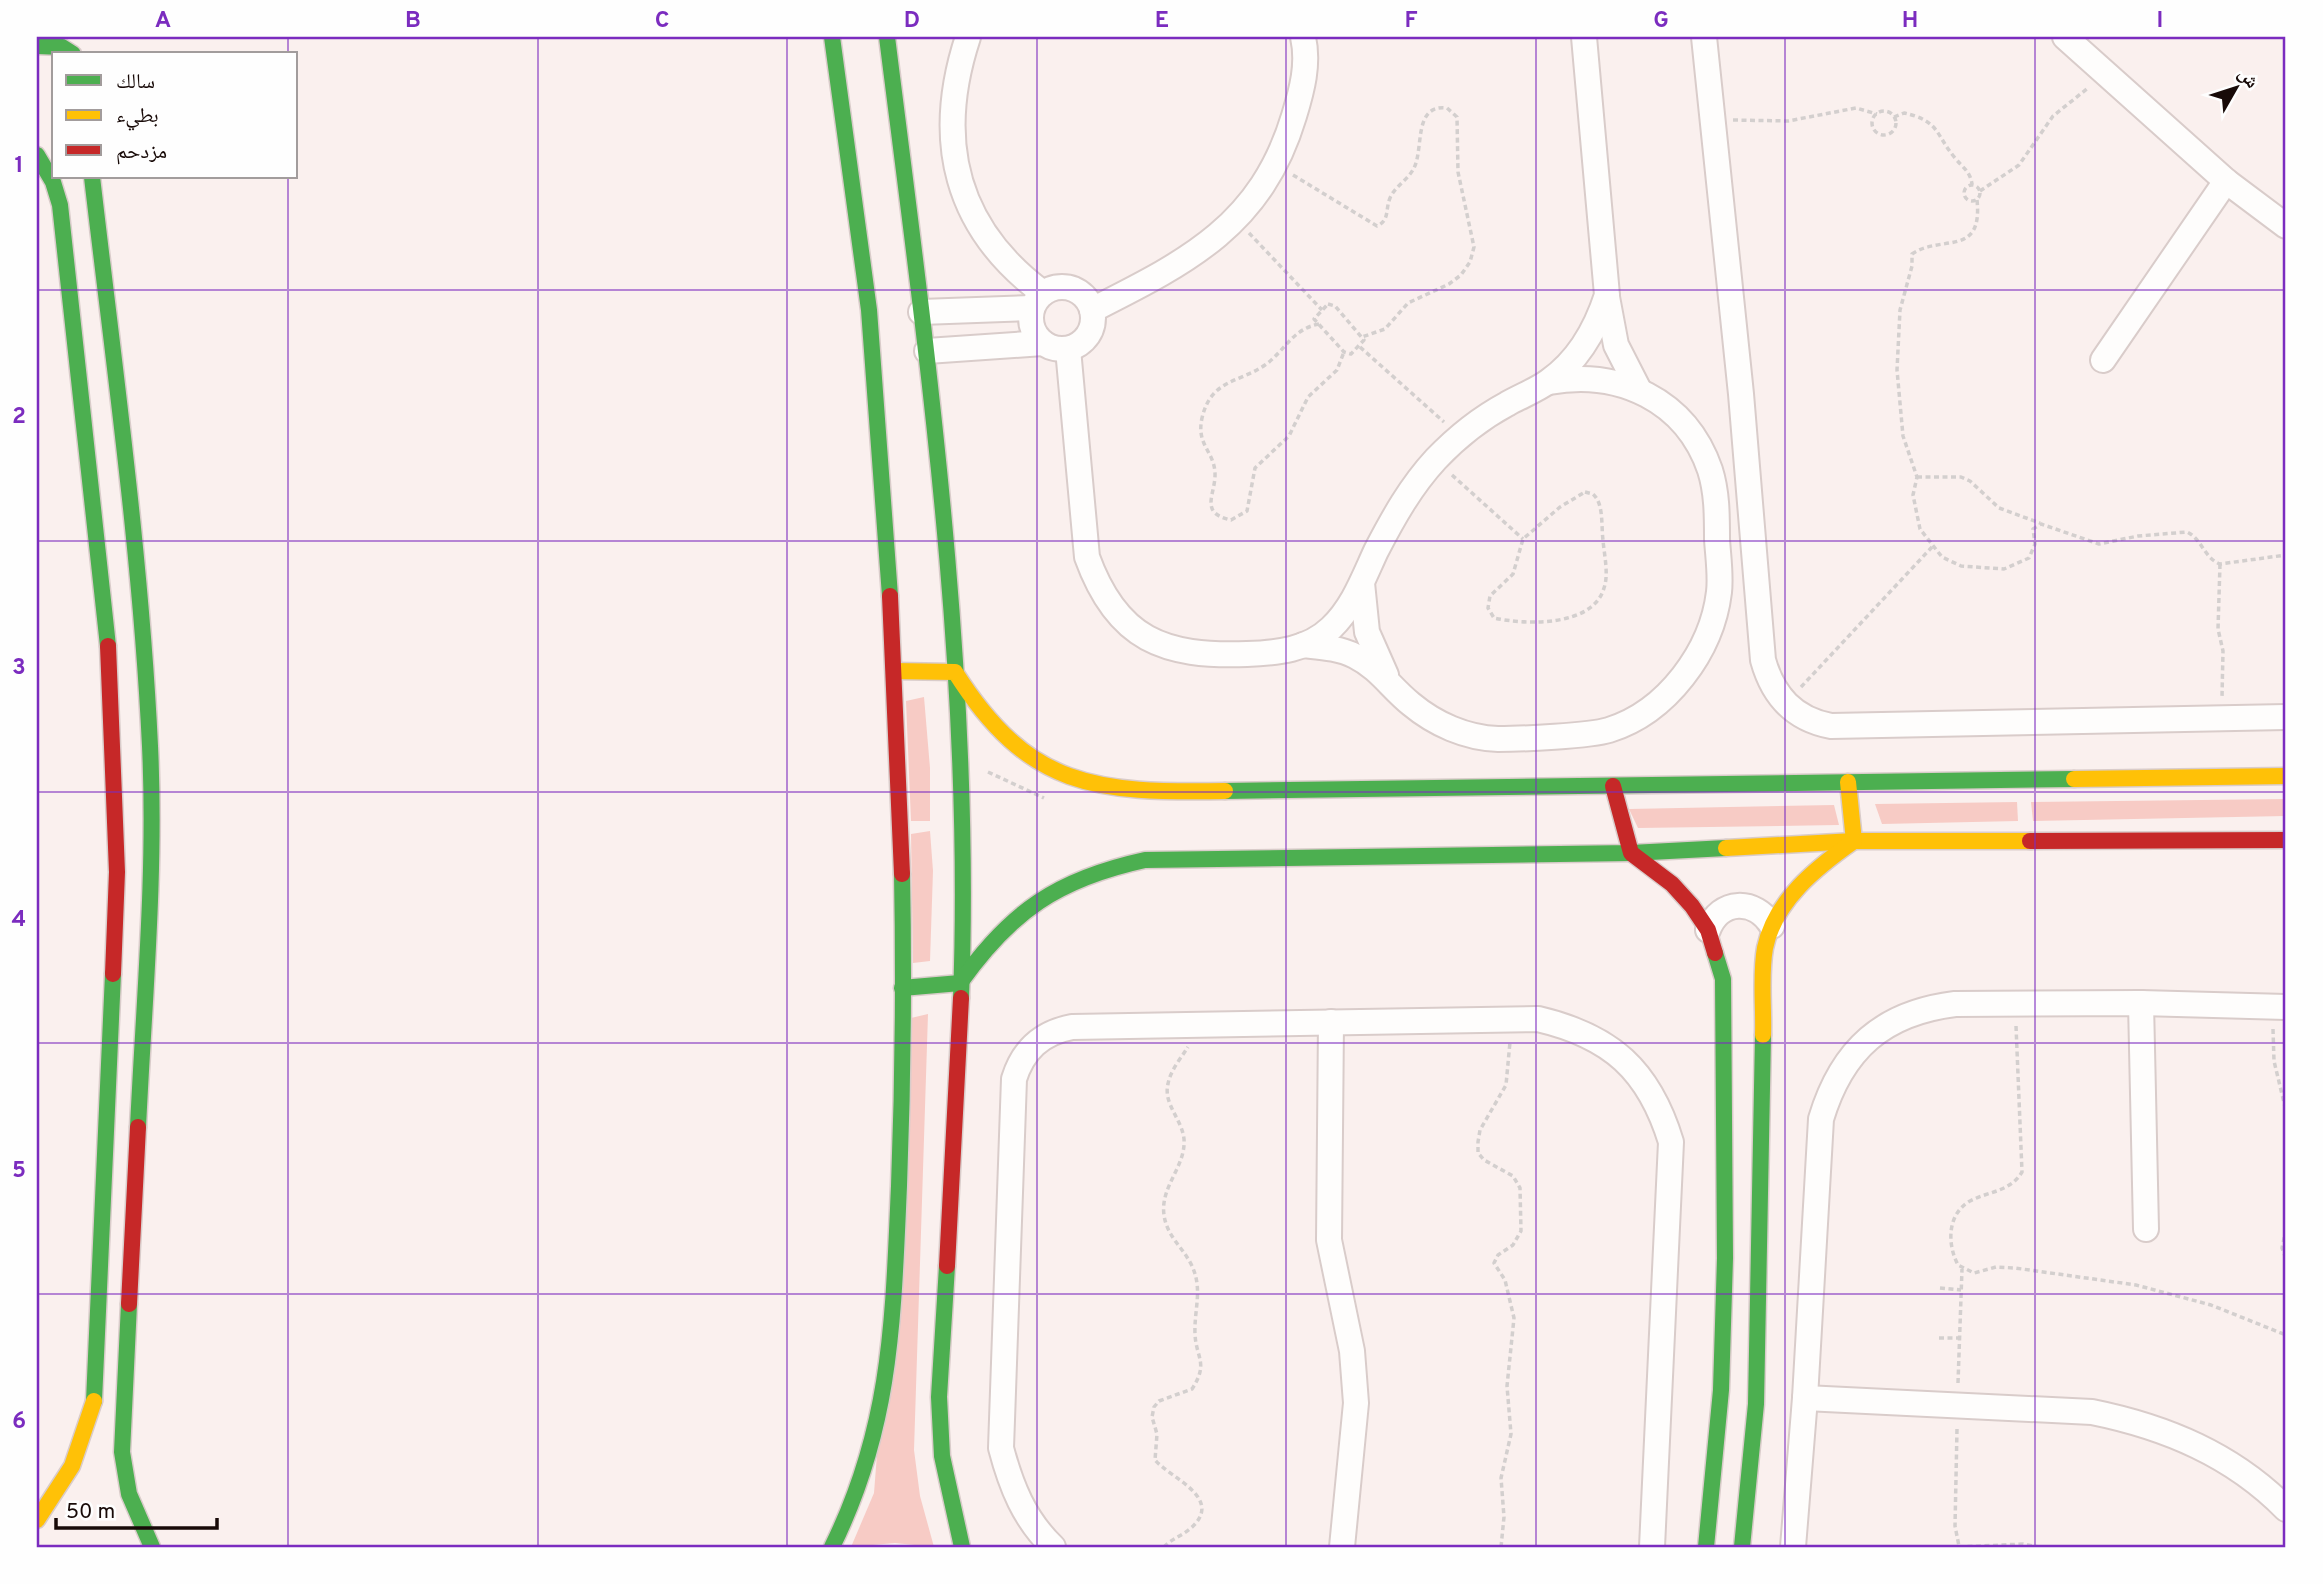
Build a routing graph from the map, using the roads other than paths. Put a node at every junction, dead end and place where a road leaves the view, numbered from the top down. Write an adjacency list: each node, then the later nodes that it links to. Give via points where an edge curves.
1 (832, 37): 26 (street, via 878,401)
2 (887, 37): 17 (street)
3 (968, 37): 15 (street, via 953,95 956,155 965,198 981,232)
4 (1704, 37): 29 (street, via 1763,660 1785,704 1806,719 1831,726)
5 (2065, 37): 12 (street)
6 (1582, 39): 14 (street)
7 (1310, 42): 16 (street, via 1302,91 1275,164 1236,219 1191,257)
8 (37, 46): 9 (street)
9 (71, 52)
10 (37, 155): 46 (street, via 60,205 105,595 117,872 94,1407 80,1453 58,1494)
11 (92, 178): 47 (street, via 142,615 149,749 150,883 122,1452 129,1494)
12 (2226, 181): 13 (street); 21 (street)
13 (2286, 226)
14 (1607, 295): 22 (street, via 1586,344); 23 (street, via 1616,345)
15 (1038, 301): 16 (street, via 1067,287 1083,295); 17 (street); 18 (street, via 1031,323)
16 (1092, 310): 19 (street, via 1088,335)
17 (921, 312): 20 (street)
18 (1043, 343): 19 (street); 20 (street)
19 (1068, 349): 25 (street, via 1087,557 1110,606 1129,625 1177,651 1272,653)
20 (927, 351): 27 (street)
21 (2103, 360)
22 (1549, 382): 23 (street, via 1595,378); 24 (street, via 1460,436 1435,460 1399,507)
23 (1638, 388): 28 (street, via 1682,423 1698,445 1716,495 1720,590 1704,642 1674,687 1632,720 1607,731 1497,739 1465,734 1435,722 1409,703)
24 (1362, 580): 25 (street, via 1349,608 1329,630); 28 (street, via 1367,632)
25 (1303, 645): 28 (street, via 1353,655)
26 (894, 671): 27 (street); 39 (street)
27 (955, 672): 32 (street, via 975,708 1034,762 1071,779 1116,789); 38 (street, via 965,884)
28 (1388, 679)
29 (2286, 717)
30 (2286, 776): 31 (street)
31 (1848, 782): 32 (street); 34 (street)
32 (1614, 786): 35 (street)
33 (2286, 840): 34 (street)
34 (1854, 841): 35 (street); 36 (street, via 1809,874 1787,898)
35 (1631, 853): 37 (street, via 1672,884); 38 (street, via 1145,860 1107,867 1071,879 1017,914 981,951)
36 (1772, 926): 37 (street, via 1759,910 1738,905 1718,913); 54 (street, via 1763,972 1757,1390)
37 (1708, 930): 53 (street, via 1723,979 1726,1258 1721,1390)
38 (960, 983): 39 (street); 49 (street, via 939,1398 942,1456)
39 (902, 988): 48 (street, via 903,1096 887,1383 859,1489)
40 (2141, 1003): 41 (street); 43 (street); 44 (street, via 1928,1007 1903,1016 1858,1047 1841,1068 1821,1119)
41 (2279, 1006)
42 (1331, 1022): 50 (street, via 1072,1027 1055,1030 1028,1050 1014,1079 1001,1448 1023,1510); 51 (street, via 1329,1240 1348,1325 1356,1403); 52 (street, via 1538,1019 1599,1040 1646,1083 1662,1111 1671,1142)
43 (2147, 1229)
44 (1805, 1398): 45 (street, via 2092,1412 2132,1420 2207,1449 2242,1471); 55 (street)
45 (2286, 1509)
46 (37, 1520)
47 (152, 1547)
48 (831, 1547)
49 (962, 1547)
50 (1053, 1547)
51 (1342, 1547)
52 (1652, 1547)
53 (1706, 1547)
54 (1742, 1547)
55 (1793, 1547)

